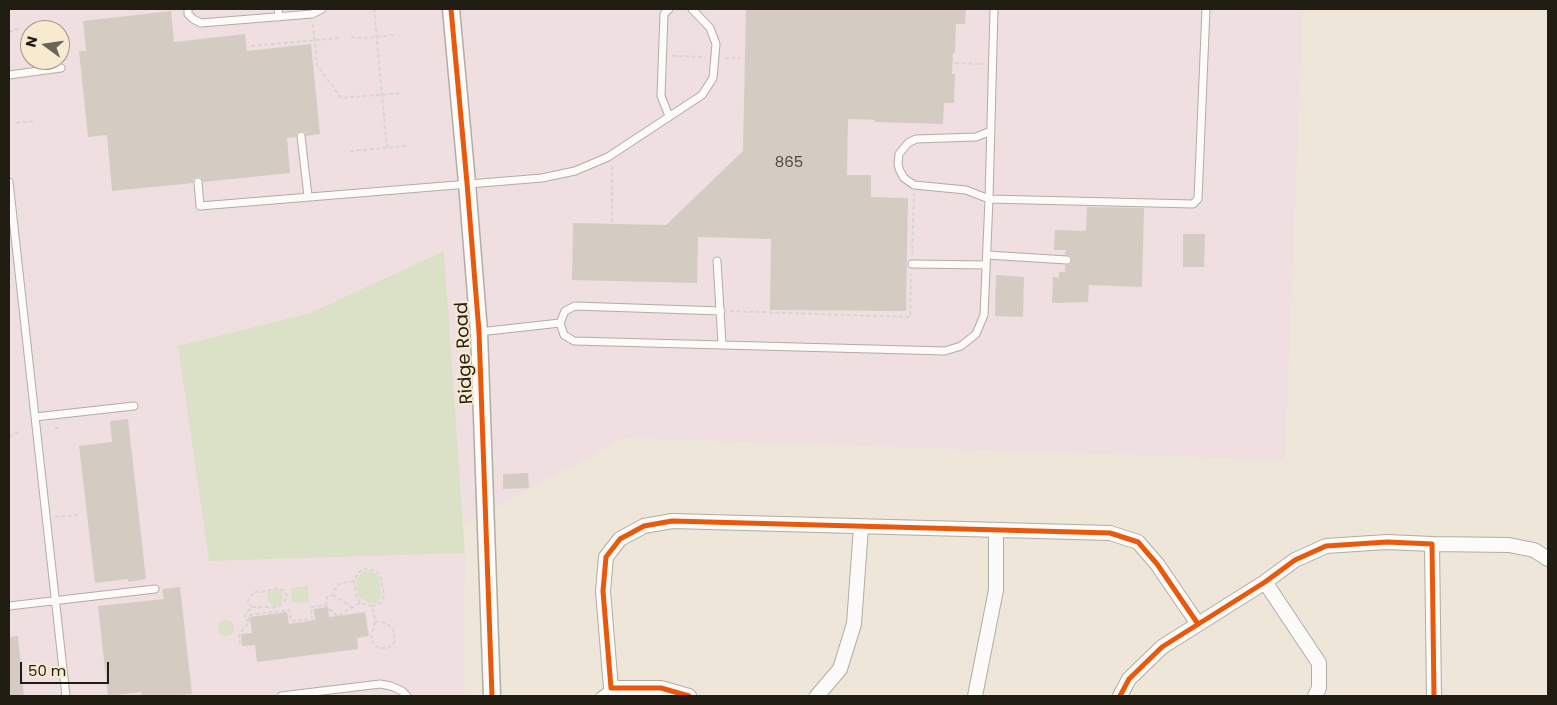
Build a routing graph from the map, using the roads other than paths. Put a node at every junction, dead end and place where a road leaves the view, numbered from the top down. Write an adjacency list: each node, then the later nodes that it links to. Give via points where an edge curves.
1 (188, 9): 8 (lane, via 188,14 201,23)
2 (322, 9): 8 (lane, via 312,14)
3 (451, 9): 16 (street, Ridge Road)
4 (669, 9): 11 (lane, via 664,14 661,96)
5 (692, 9): 11 (lane, via 710,28 716,44 714,78 702,95)
6 (994, 9): 12 (lane)
7 (1206, 9): 18 (lane, via 1198,199 1193,204)
8 (278, 13)
9 (44, 70): 10 (lane)
10 (9, 74)
11 (670, 116): 16 (lane, via 608,156 575,171 542,178)
12 (991, 131): 18 (lane); 18 (lane, via 976,137 916,139 899,154 898,164 904,178 914,184 966,190)
13 (302, 136): 17 (lane)
14 (9, 182): 29 (lane)
15 (198, 182): 17 (lane, via 200,206)
16 (468, 183): 17 (lane); 26 (street, Ridge Road)
17 (308, 196)
18 (990, 198): 19 (lane)
19 (987, 255): 20 (lane); 23 (lane)
20 (1068, 260)
21 (717, 261): 24 (lane)
22 (912, 264): 23 (lane)
23 (986, 265): 27 (lane, via 984,315 976,334 962,346 945,350)
24 (721, 311): 25 (lane, via 576,306 565,311); 27 (lane)
25 (560, 323): 26 (lane); 27 (lane, via 564,335 574,341)
26 (478, 332): 43 (street, Ridge Road)
27 (722, 344)
28 (134, 406): 29 (lane)
29 (35, 417): 36 (lane)
30 (862, 527): 31 (street); 39 (street, via 672,521 644,526 620,539 606,557 602,591); 45 (street, via 854,624 840,669)
31 (996, 531): 38 (street, via 1110,533 1138,542); 46 (street, via 996,590)
32 (1432, 544): 33 (street, via 1509,545 1534,550); 34 (street, via 1387,542 1326,546 1295,560); 49 (street)
33 (1548, 559)
34 (1265, 582): 38 (street); 48 (street, via 1318,663 1319,688)
35 (155, 589): 36 (lane)
36 (56, 600): 37 (lane); 40 (lane)
37 (9, 606)
38 (1198, 624): 47 (street, via 1162,647 1129,679)
39 (605, 692): 44 (street, via 661,688)
40 (66, 696)
41 (281, 696): 42 (lane, via 380,684 391,686)
42 (407, 696)
43 (492, 696)
44 (689, 696)
45 (817, 696)
46 (975, 696)
47 (1120, 696)
48 (1315, 696)
49 (1434, 696)

